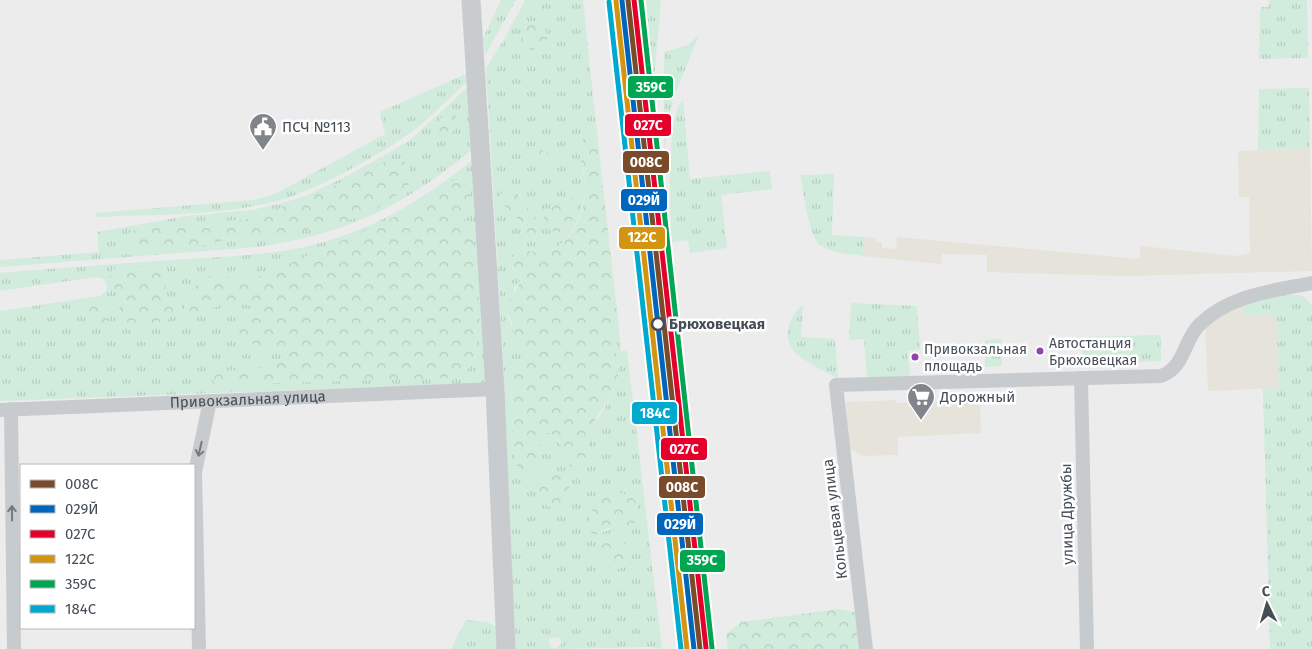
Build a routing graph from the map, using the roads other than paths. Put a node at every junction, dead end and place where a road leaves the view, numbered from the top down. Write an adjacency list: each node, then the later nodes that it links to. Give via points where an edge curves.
1 (471, 0): 4 (main road)
2 (1312, 283): 3 (street, via 1248,296 1218,310 1194,331 1177,366 1161,376)
3 (1080, 378): 10 (street, Кольцевая улица, via 836,385); 11 (street, улица Дружбы)
4 (495, 389): 5 (street, Привокзальная улица); 9 (main road)
5 (210, 401): 6 (street, Привокзальная улица); 8 (street, one-way to 8, via 195,472)
6 (6, 410): 7 (street, one-way to 6)
7 (14, 649)
8 (199, 649)
9 (506, 649)
10 (866, 649)
11 (1086, 649)

